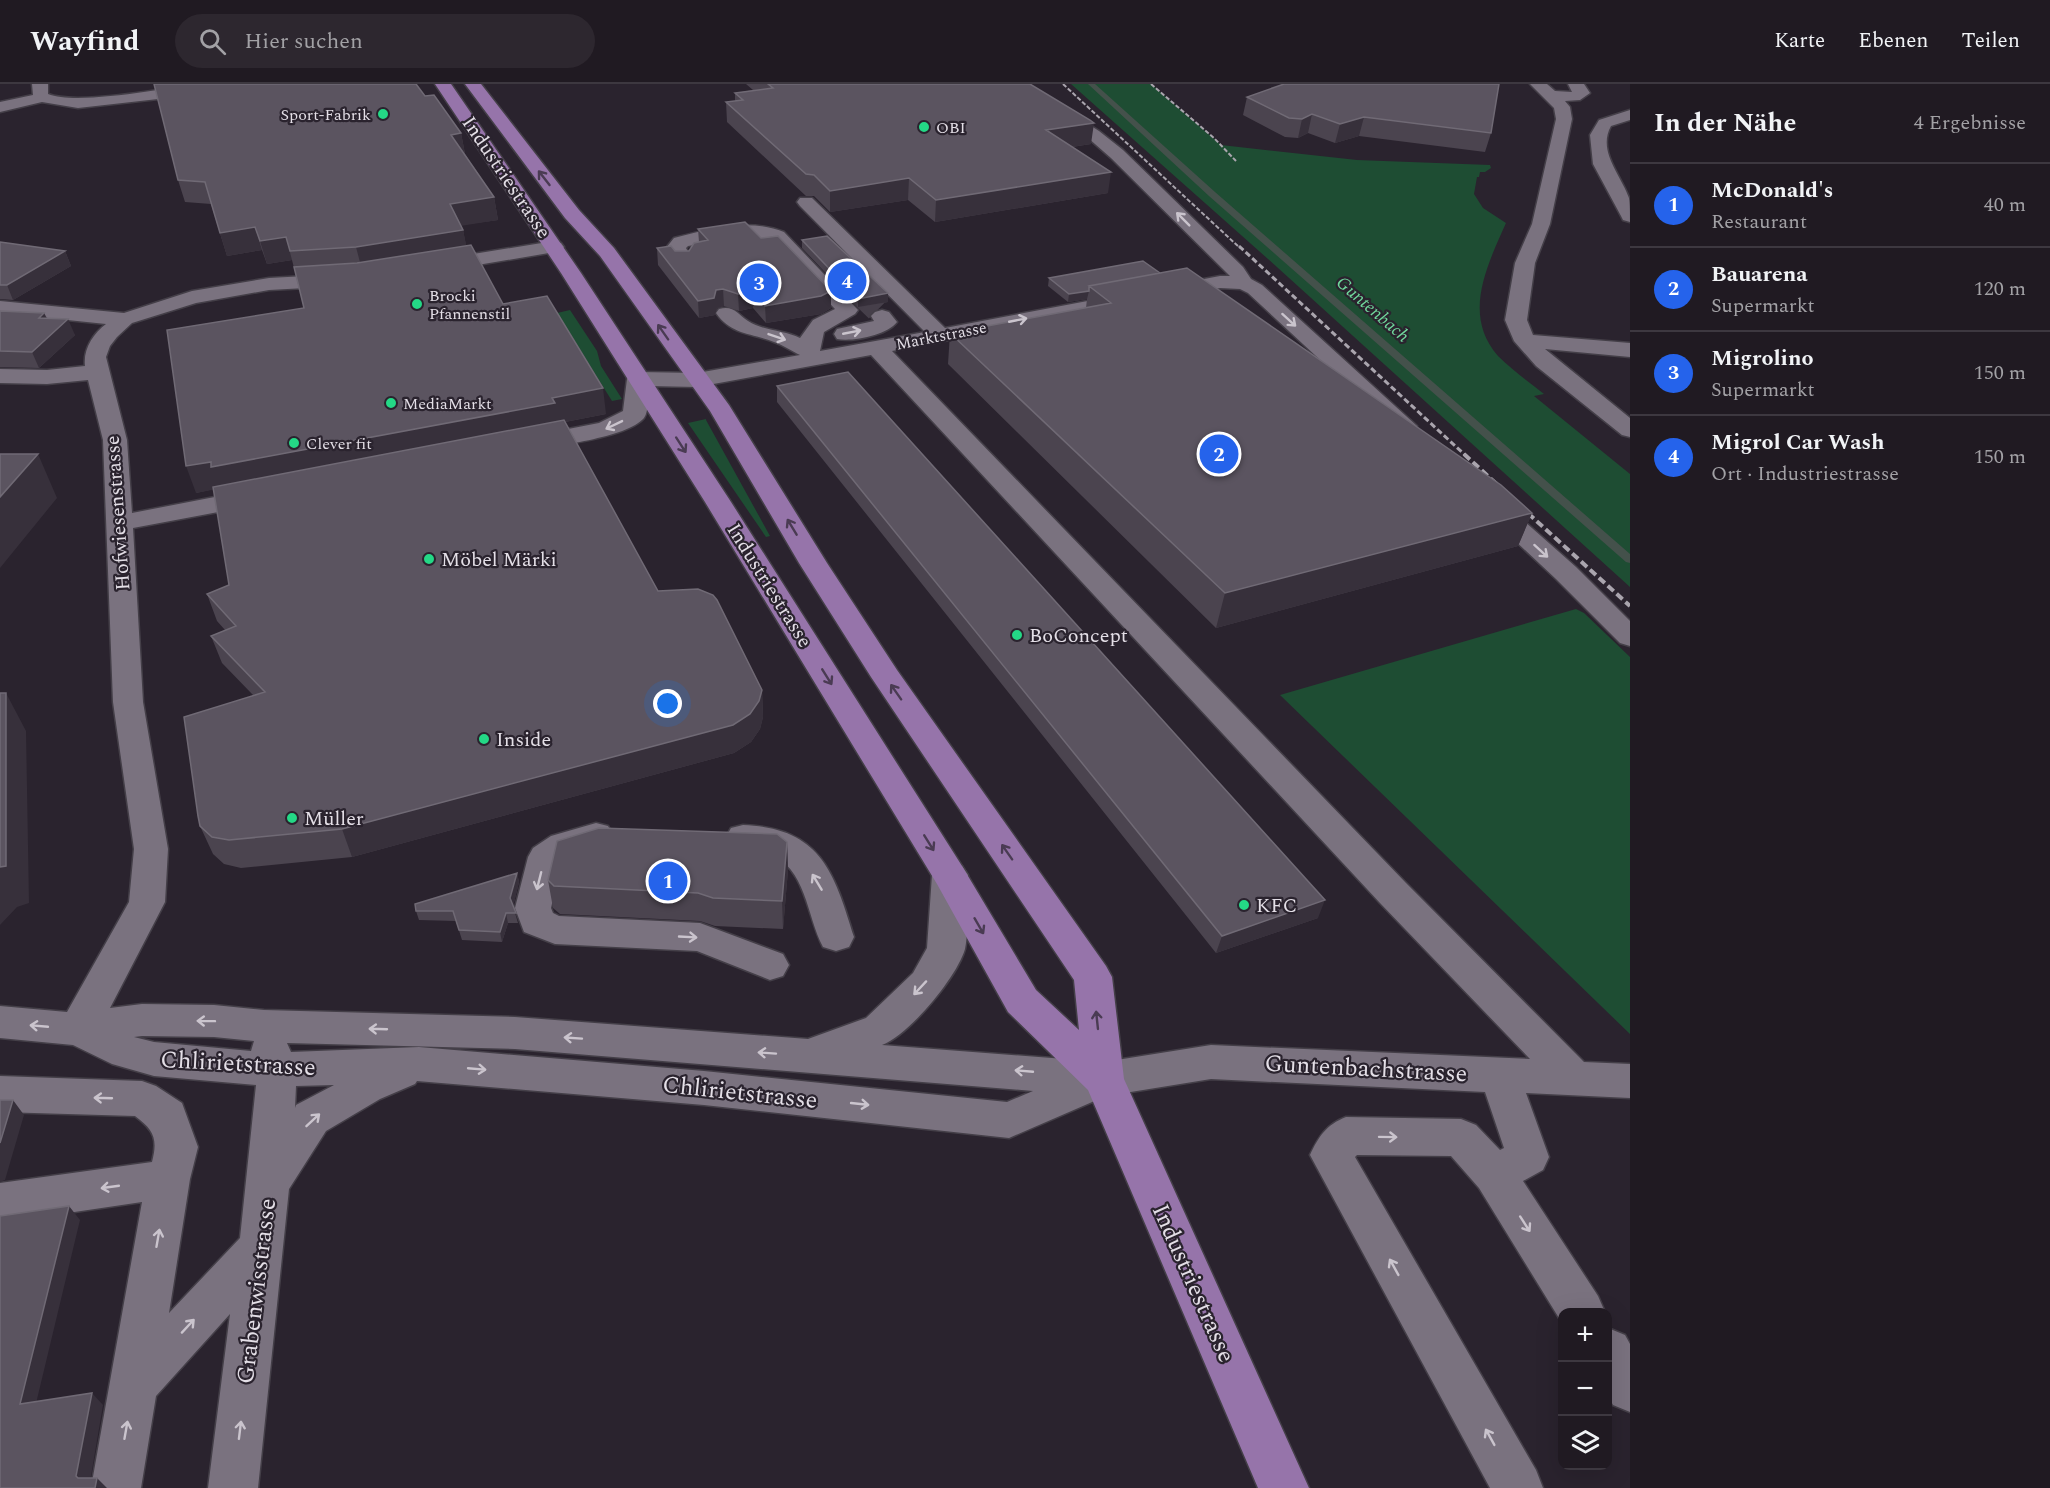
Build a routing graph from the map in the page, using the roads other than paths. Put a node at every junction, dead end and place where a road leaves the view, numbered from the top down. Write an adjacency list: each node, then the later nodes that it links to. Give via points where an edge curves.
1 (246, 84): 7 (street)
2 (443, 84): 16 (main road, Industriestrasse)
3 (473, 84): 35 (main road, Industriestrasse, one-way to 3, via 607,252 572,214)
4 (1015, 84): 20 (street, one-way to 4, via 1117,154)
5 (1538, 84): 9 (street)
6 (1576, 84): 9 (street, via 1582,93 1575,97)
7 (186, 87): 8 (street, via 78,103 52,101)
8 (42, 91): 10 (street)
9 (1552, 96): 26 (street, via 1562,107 1564,119 1541,224 1525,263 1516,320)
10 (0, 108)
11 (1630, 116): 13 (street, via 1605,123 1598,135 1602,164)
12 (806, 202): 25 (street)
13 (1628, 209)
14 (780, 239): 15 (street); 17 (street, via 762,231 685,241 676,248); 29 (street, via 848,308 815,327)
15 (812, 246)
16 (554, 247): 18 (street); 34 (main road, Industriestrasse)
17 (683, 261)
18 (407, 271)
19 (362, 278): 24 (street, Hofwiesenstrasse, via 236,289 192,297)
20 (1244, 283): 25 (street, Marktstrasse, one-way to 20, via 1220,282); 37 (street, one-way to 37)
21 (0, 307): 24 (street)
22 (726, 313): 29 (street, one-way to 29, via 742,327 782,337)
23 (882, 316): 29 (street, one-way to 23, via 818,339 881,326 886,322)
24 (125, 319): 32 (street, Hofwiesenstrasse, via 99,345 95,357)
25 (940, 335): 27 (street, Marktstrasse)
26 (1525, 341): 28 (street); 30 (street)
27 (876, 347): 29 (street, Marktstrasse); 55 (street, via 1393,894)
28 (1630, 350)
29 (811, 351): 35 (street, Marktstrasse)
30 (1544, 362): 31 (street); 36 (street)
31 (1630, 370)
32 (97, 372): 33 (street); 41 (street, Hofwiesenstrasse, via 115,440)
33 (0, 376)
34 (638, 379): 35 (street, Marktstrasse); 38 (street, one-way to 38, via 634,415 606,429); 45 (main road, Industriestrasse, one-way to 45)
35 (697, 380): 56 (main road, Industriestrasse, one-way to 35, via 1093,978 885,677 721,410)
36 (1630, 430)
37 (1419, 439)
38 (501, 450)
39 (1471, 486): 42 (street, one-way to 42)
40 (279, 493): 41 (street)
41 (120, 523): 50 (street, Hofwiesenstrasse, via 128,702 151,849 147,902)
42 (1630, 637)
43 (628, 833): 47 (street, one-way to 47, via 606,832 562,845 545,857 533,908 537,922 555,930 699,937)
44 (714, 837): 46 (street, one-way to 44, via 823,892 799,854 752,837)
45 (950, 875): 51 (street, Chlirietstrasse, one-way to 51, via 946,949 926,984 880,1029); 56 (main road, Industriestrasse, one-way to 56, via 1022,1001)
46 (836, 937)
47 (770, 965)
48 (0, 1023): 50 (street, Chlirietstrasse, one-way to 48)
49 (264, 1026): 50 (street, Chlirietstrasse, one-way to 50, via 142,1020); 51 (street, Chlirietstrasse, one-way to 49, via 515,1034); 53 (street)
50 (78, 1029): 53 (street, Chlirietstrasse, via 126,1052 154,1059)
51 (809, 1056): 56 (street, Chlirietstrasse, one-way to 51)
52 (419, 1064): 53 (street, Chlirietstrasse); 56 (street, Chlirietstrasse, one-way to 56, via 704,1088 1009,1120); 61 (street, Grabenwisstrasse, one-way to 52, via 311,1118 366,1087)
53 (277, 1070): 61 (street)
54 (1499, 1074): 55 (street, Guntenbachstrasse); 56 (street, Guntenbachstrasse, via 1211,1062); 59 (street, via 1528,1157)
55 (1574, 1078): 57 (street, Guntenbachstrasse)
56 (1104, 1079): 70 (main road, Industriestrasse)
57 (1630, 1081)
58 (0, 1094): 60 (street, one-way to 58, via 177,1147 167,1116 142,1099)
59 (1494, 1174): 64 (street, one-way to 64); 71 (street, one-way to 59, via 1331,1155 1346,1136 1461,1138)
60 (168, 1179): 62 (street, one-way to 62); 66 (street, one-way to 60)
61 (268, 1185): 63 (street, Grabenwisstrasse)
62 (0, 1203)
63 (262, 1247): 66 (street, one-way to 63); 69 (street, Grabenwisstrasse, one-way to 63)
64 (1579, 1308)
65 (1612, 1359): 67 (street)
66 (134, 1384): 68 (street, one-way to 66)
67 (1630, 1388)
68 (116, 1488)
69 (233, 1488)
70 (1284, 1488)
71 (1518, 1488)

